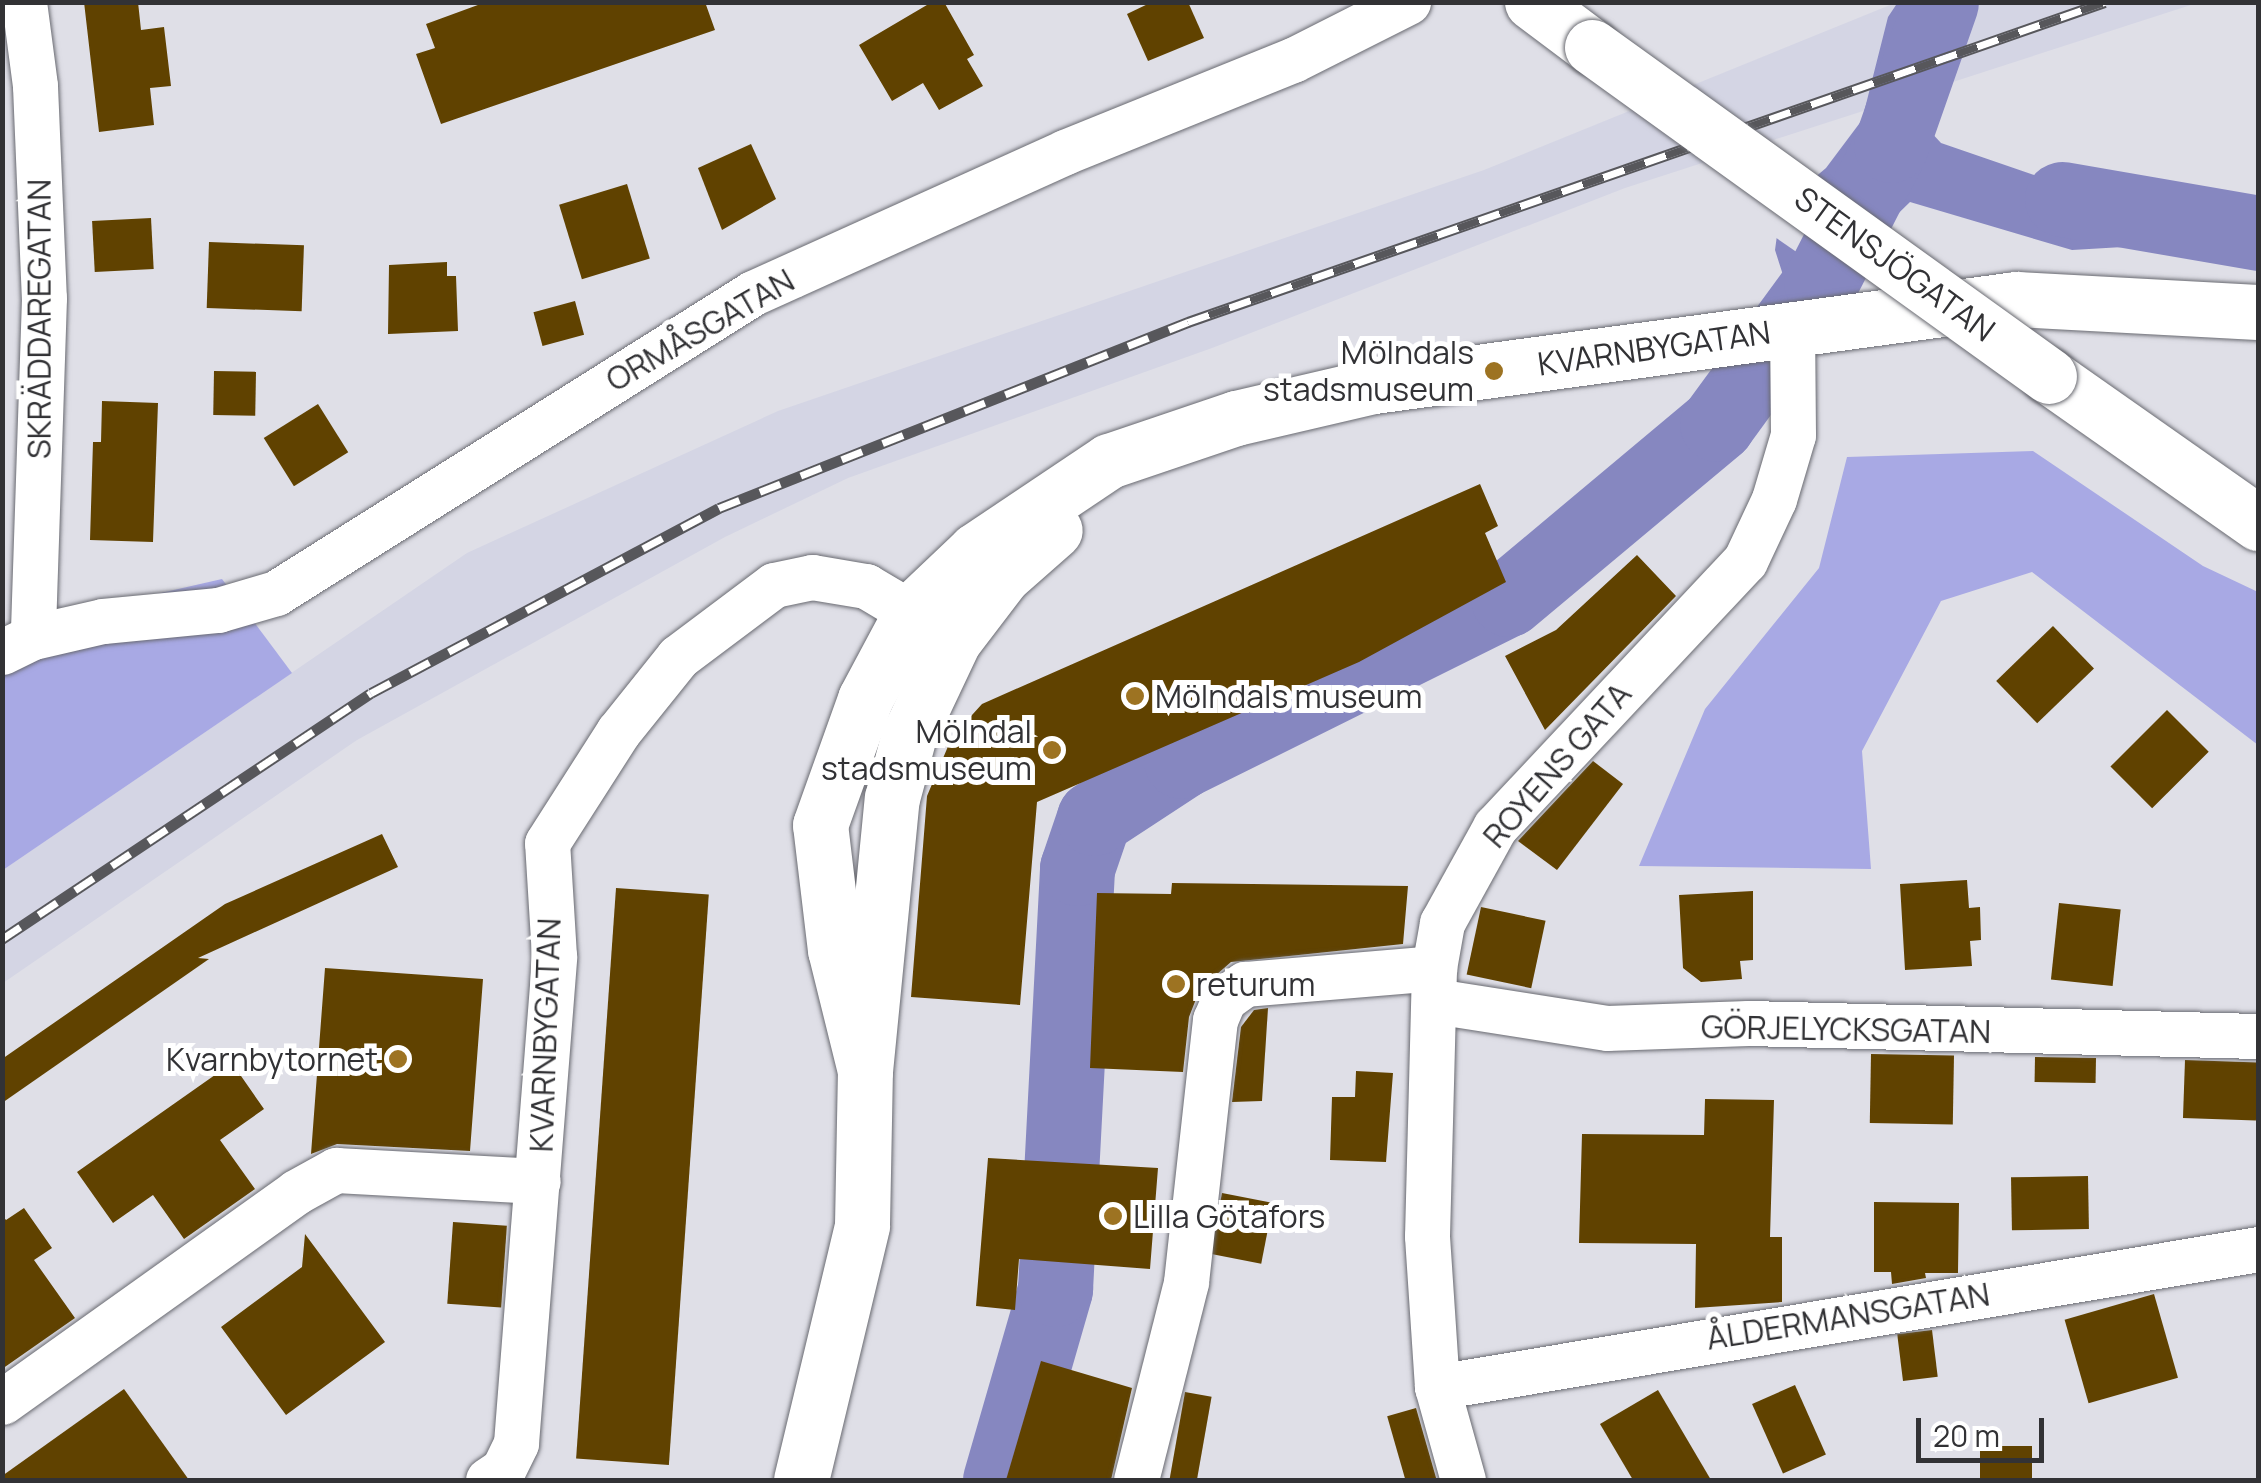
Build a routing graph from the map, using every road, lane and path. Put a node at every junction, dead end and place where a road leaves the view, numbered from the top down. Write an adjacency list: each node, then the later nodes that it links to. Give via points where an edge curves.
1 (24, 2): 8 (street, SKRÄDDAREGATAN, via 35,86 44,298)
2 (1408, 2): 8 (street, ORMÅSGATAN, via 1292,60 1048,160 753,294 276,594 218,610 103,621)
3 (1532, 2): 6 (street, STENSJÖGATAN, bridge)
4 (2258, 312): 5 (street, KVARNBYGATAN, via 2075,298)
5 (1807, 327): 7 (street, KVARNBYGATAN, via 1374,386 1236,418 1109,461 976,550); 9 (street, ROYENS GATA, via 1784,467 1745,561 1494,828 1442,923)
6 (2258, 523)
7 (933, 625): 11 (street, KVARNBYGATAN, via 866,586 812,577 774,585 678,657 618,732 547,842 554,956); 16 (street, KVARNBYGATAN, via 864,699 820,825 835,950 864,1071 862,1224)
8 (18, 645)
9 (1435, 984): 10 (street, GÖRJELYCKSGATAN, via 1620,1029 1748,1023); 13 (street, ROYENS GATA, via 1427,1236); 17 (street, GÖRJELYCKSGATAN, via 1245,984 1224,999 1215,1020 1186,1282)
10 (2258, 1036)
11 (538, 1181): 14 (street, KVARNBYGATAN, via 336,1170); 15 (street, KVARNBYGATAN, via 516,1443 503,1470)
12 (2258, 1249): 13 (street, ÅLDERMANSGATAN)
13 (1437, 1387): 18 (street, ROYENS GATA)
14 (2, 1402)
15 (488, 1480)
16 (801, 1480)
17 (1136, 1480)
18 (1462, 1480)

